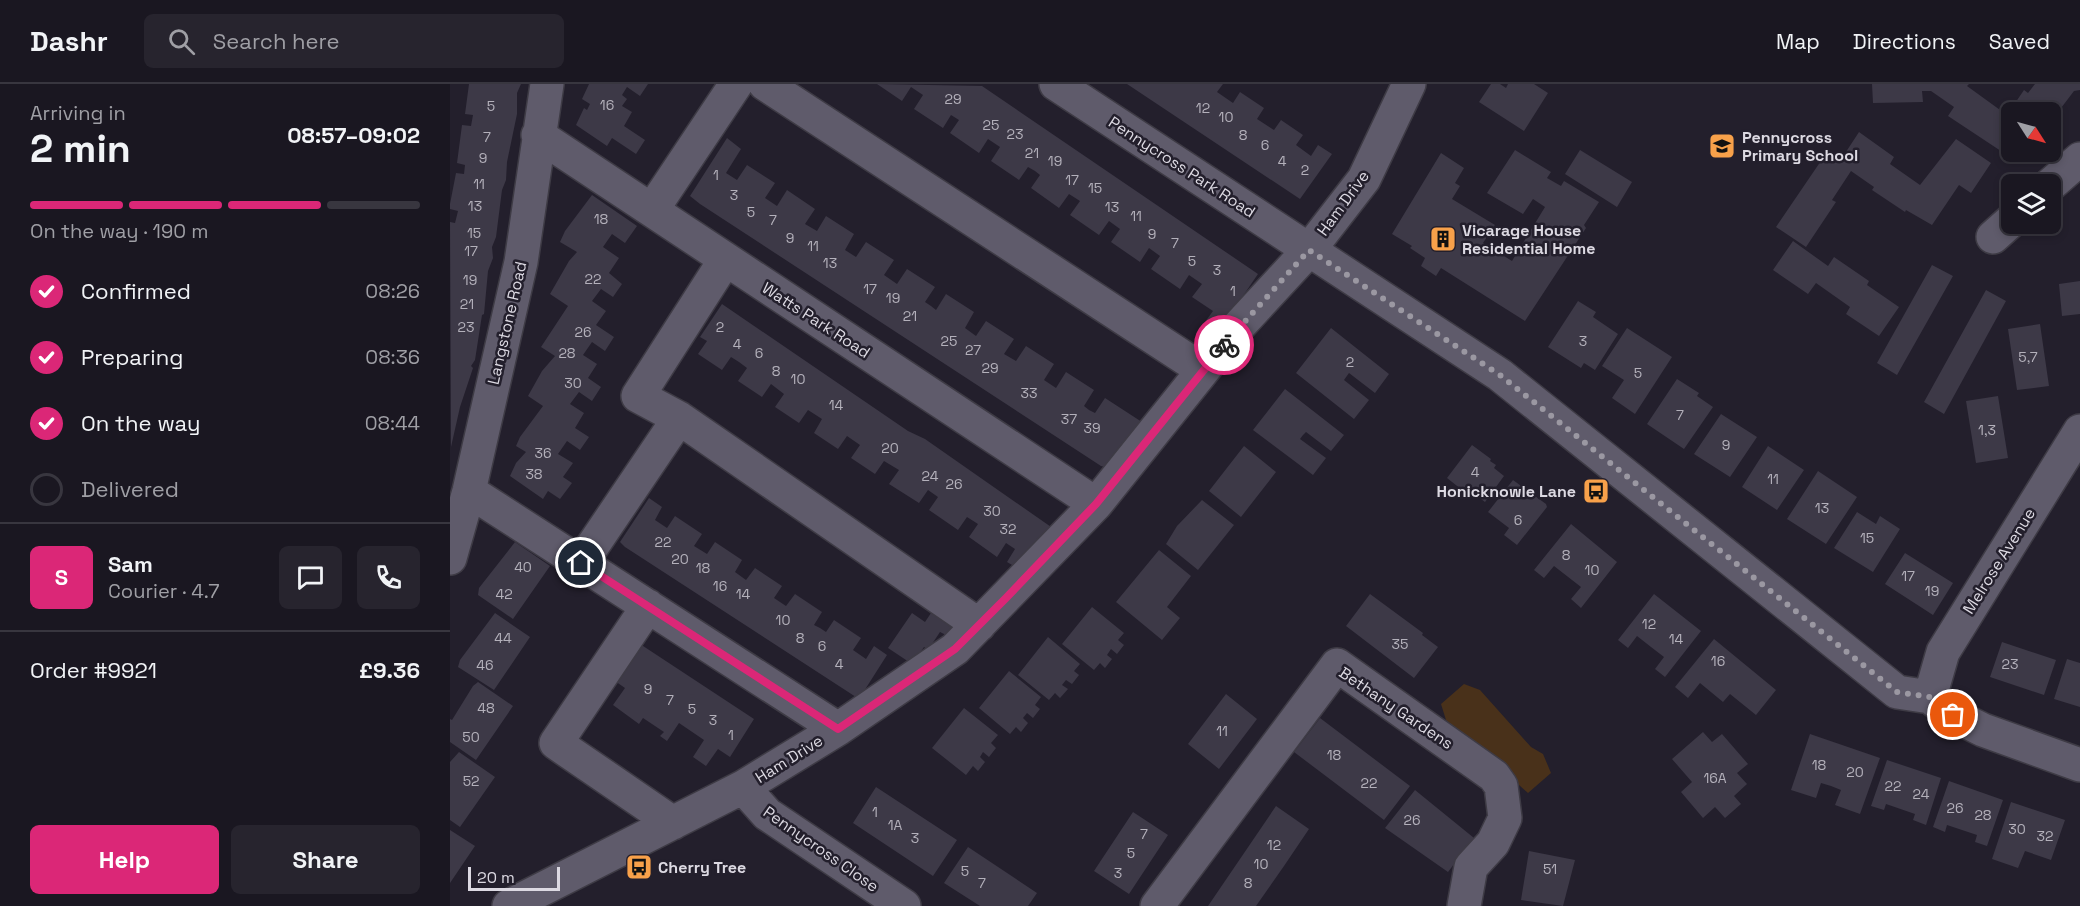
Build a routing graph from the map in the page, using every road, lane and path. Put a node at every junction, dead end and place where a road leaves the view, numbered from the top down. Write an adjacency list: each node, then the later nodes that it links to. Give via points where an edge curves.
1 (547, 84): 6 (street, Langstone Road)
2 (736, 84): 9 (street)
3 (765, 84): 12 (street)
4 (1056, 84): 10 (street, Pennycross Park Road)
5 (1409, 84): 10 (street, Ham Drive, via 1364,179)
6 (538, 135): 9 (street, Watts Park Road); 15 (street, Langstone Road, via 521,262)
7 (2080, 159): 8 (street)
8 (2061, 175)
9 (652, 210): 11 (street, Watts Park Road)
10 (1309, 250): 12 (street, Ham Drive); 21 (street, via 1500,375 1897,692)
11 (725, 260): 13 (street, via 638,396); 16 (street, Watts Park Road)
12 (1203, 370): 16 (street, Ham Drive)
13 (679, 418): 18 (street); 20 (street)
14 (2080, 430): 21 (street, Melrose Avenue, via 1943,652)
15 (469, 491): 17 (street, Langstone Road); 18 (street)
16 (1096, 504): 20 (street, Ham Drive)
17 (450, 558)
18 (581, 563): 19 (street)
19 (648, 606): 22 (street); 25 (street, via 556,743)
20 (979, 625): 22 (street, Ham Drive, via 955,649)
21 (1930, 697): 23 (street, via 1953,715 1983,730)
22 (838, 729): 24 (street, Ham Drive)
23 (2080, 765)
24 (743, 787): 25 (street, Ham Drive); 26 (street, Pennycross Close, via 767,814)
25 (673, 823): 27 (street, Ham Drive)
26 (884, 901)
27 (509, 906)
28 (1157, 906): 29 (street, Bethany Gardens, via 1337,665 1494,776 1502,786 1505,818 1493,843 1471,867)
29 (1464, 906)

